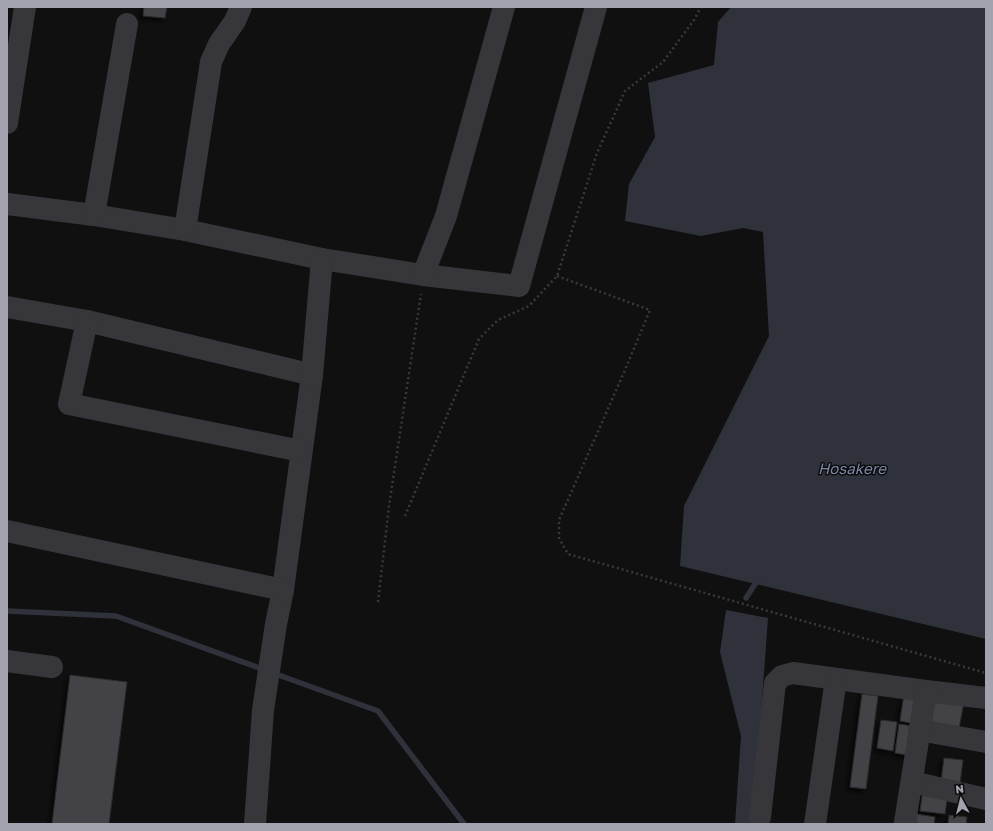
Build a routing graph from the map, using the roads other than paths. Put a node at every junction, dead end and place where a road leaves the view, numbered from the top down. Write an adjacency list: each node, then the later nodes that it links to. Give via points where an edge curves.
1 (25, 7): 6 (street)
2 (242, 7): 10 (street, via 219,44 212,62)
3 (504, 7): 12 (street, via 446,216)
4 (596, 7): 12 (street, via 519,286)
5 (127, 24): 9 (street)
6 (12, 63): 7 (street)
7 (7, 123)
8 (7, 204): 9 (street)
9 (94, 214): 10 (street)
10 (185, 230): 11 (street)
11 (322, 259): 12 (street); 15 (street)
12 (423, 275)
13 (7, 307): 14 (street)
14 (87, 321): 15 (street); 16 (street, via 69,404)
15 (312, 376): 16 (street)
16 (302, 451): 18 (street)
17 (7, 531): 18 (street)
18 (283, 590): 29 (street, via 263,710)
19 (7, 661): 20 (street)
20 (52, 666)
21 (836, 679): 22 (street); 28 (street, via 793,672 782,676 776,683); 30 (street)
22 (926, 691): 23 (street); 24 (street)
23 (986, 698)
24 (919, 730): 25 (street); 26 (street)
25 (986, 742)
26 (912, 782): 27 (street); 31 (street, via 905,822)
27 (986, 799)
28 (760, 817)
29 (255, 824)
30 (815, 824)
31 (907, 824)

